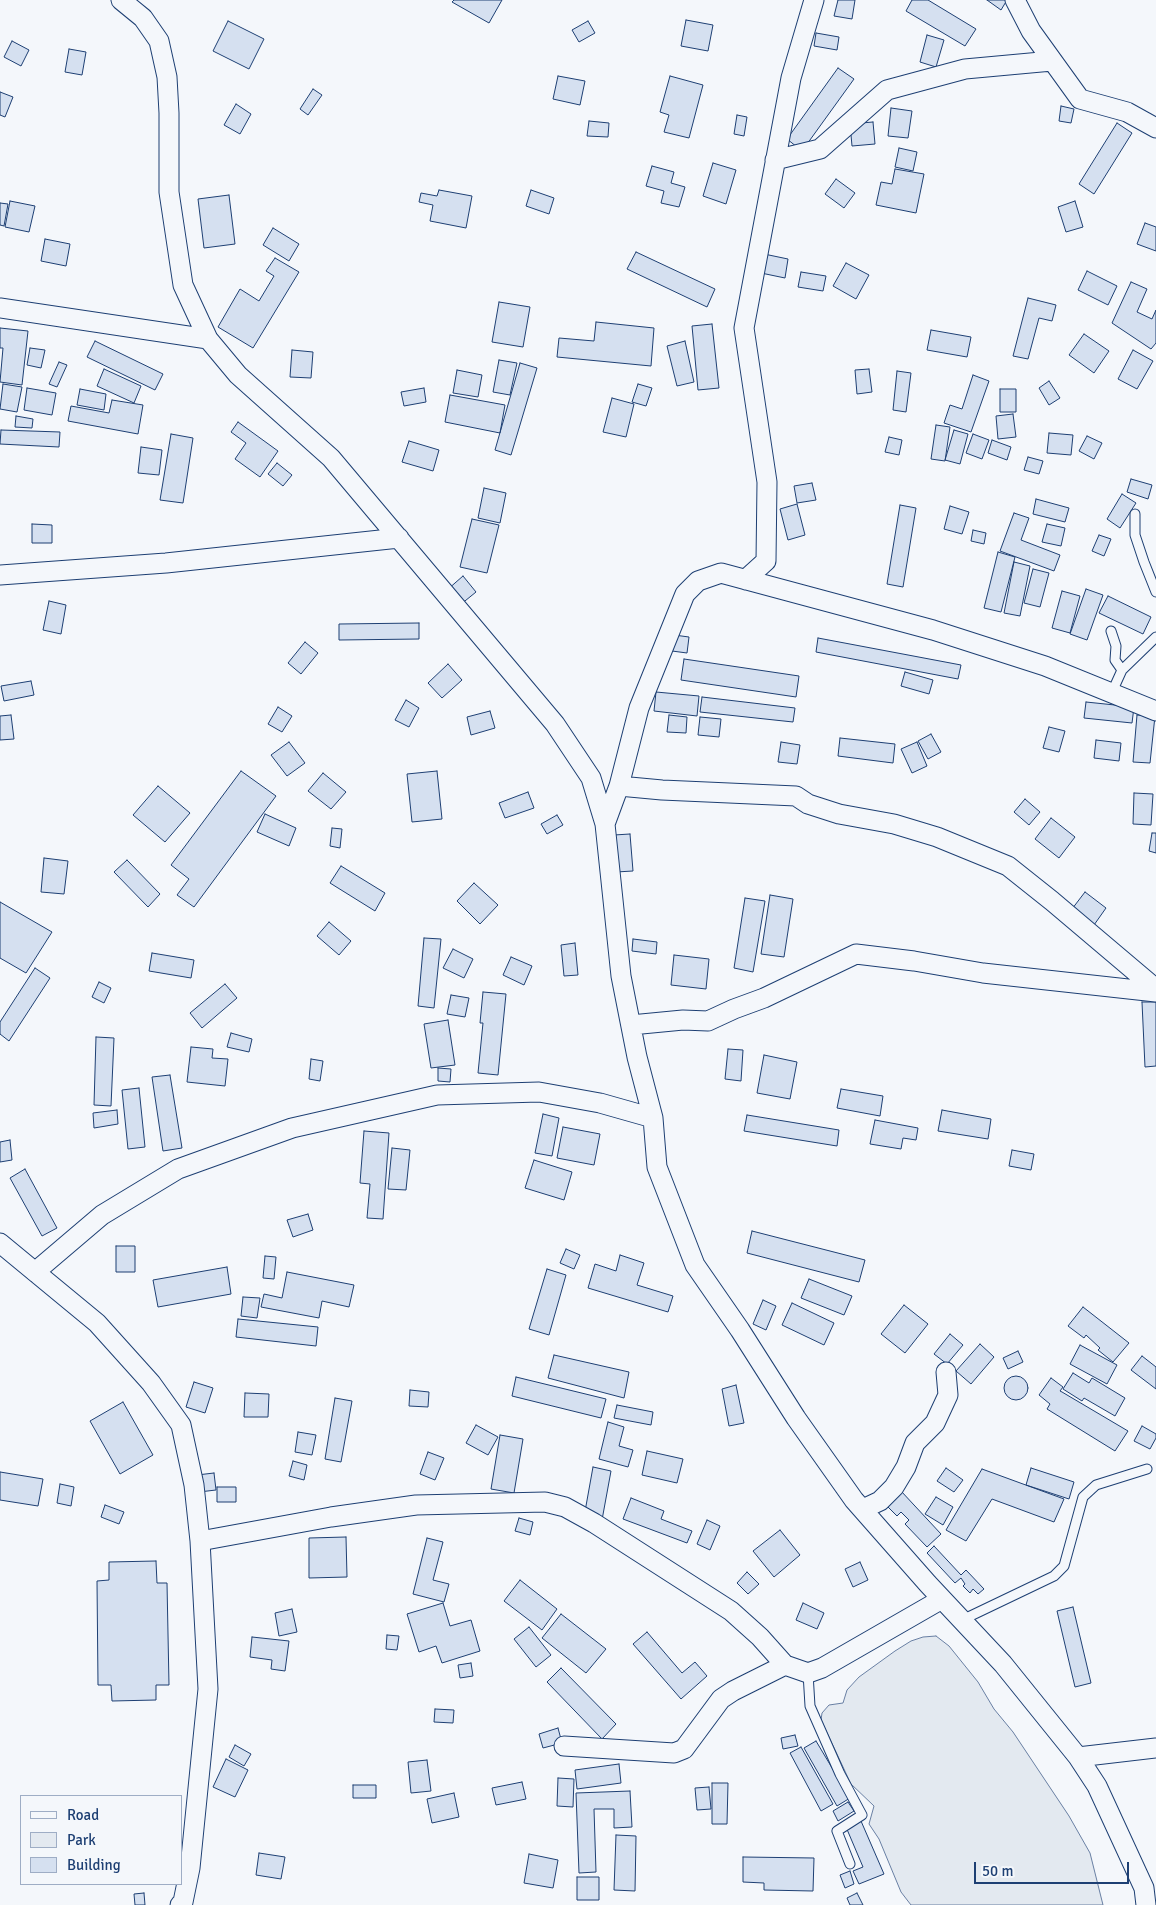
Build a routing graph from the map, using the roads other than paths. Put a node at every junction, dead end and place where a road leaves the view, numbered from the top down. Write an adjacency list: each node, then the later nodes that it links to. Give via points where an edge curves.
1 (121, 0): 8 (street, via 143,18 159,40 167,77 169,192 183,285)
2 (814, 0): 6 (street, via 792,78)
3 (1015, 0): 4 (street, via 1031,31)
4 (1052, 60): 5 (street, via 1080,99 1127,112); 6 (street, via 964,69 888,90 820,150)
5 (1156, 128)
6 (776, 160): 12 (street, via 744,328 767,482 766,560)
7 (0, 308): 8 (street)
8 (208, 338): 10 (street, via 238,374 331,458)
9 (1135, 514): 13 (lane, via 1135,535)
10 (399, 538): 11 (street, via 166,564); 20 (street, via 555,724 591,778)
11 (0, 575)
12 (744, 580): 17 (street, via 933,630 1045,666); 19 (street, via 721,573 698,581 685,594 639,708)
13 (1156, 592)
14 (1111, 631): 16 (lane, via 1116,646 1115,660)
15 (1156, 637): 16 (lane)
16 (1122, 670): 17 (lane)
17 (1112, 692): 18 (street)
18 (1156, 711)
19 (619, 786): 20 (street); 21 (street, via 796,796 808,804 839,814 894,824 945,840 1008,866)
20 (605, 824): 22 (street, via 621,976)
21 (1156, 990): 22 (street, via 983,973 856,954 708,1021)
22 (631, 1025): 23 (street)
23 (653, 1118): 25 (street, via 600,1103 539,1092 437,1095 292,1128 178,1169 102,1215); 28 (street, via 657,1166 695,1265 796,1418)
24 (0, 1243): 25 (street)
25 (35, 1272): 29 (street, via 97,1323 151,1383 181,1425 194,1485)
26 (946, 1372): 28 (street, via 948,1394 935,1423 915,1443 906,1468 894,1487 880,1501)
27 (1147, 1469): 31 (lane, via 1096,1486 1083,1497 1064,1566 1054,1576)
28 (862, 1509): 30 (street)
29 (200, 1542): 32 (street, via 331,1517 416,1505 545,1502 565,1507 594,1523 731,1610); 38 (street, via 208,1689 190,1868)
30 (942, 1599): 31 (street); 33 (street)
31 (962, 1620): 36 (street, via 1003,1664)
32 (785, 1665): 33 (street); 34 (street, via 721,1699 684,1749 674,1753)
33 (808, 1673): 37 (lane, via 810,1706 862,1815 837,1831)
34 (564, 1746)
35 (1156, 1748): 36 (street)
36 (1078, 1757): 39 (street, via 1097,1786 1144,1888)
37 (850, 1864)
38 (180, 1905)
39 (1146, 1905)

